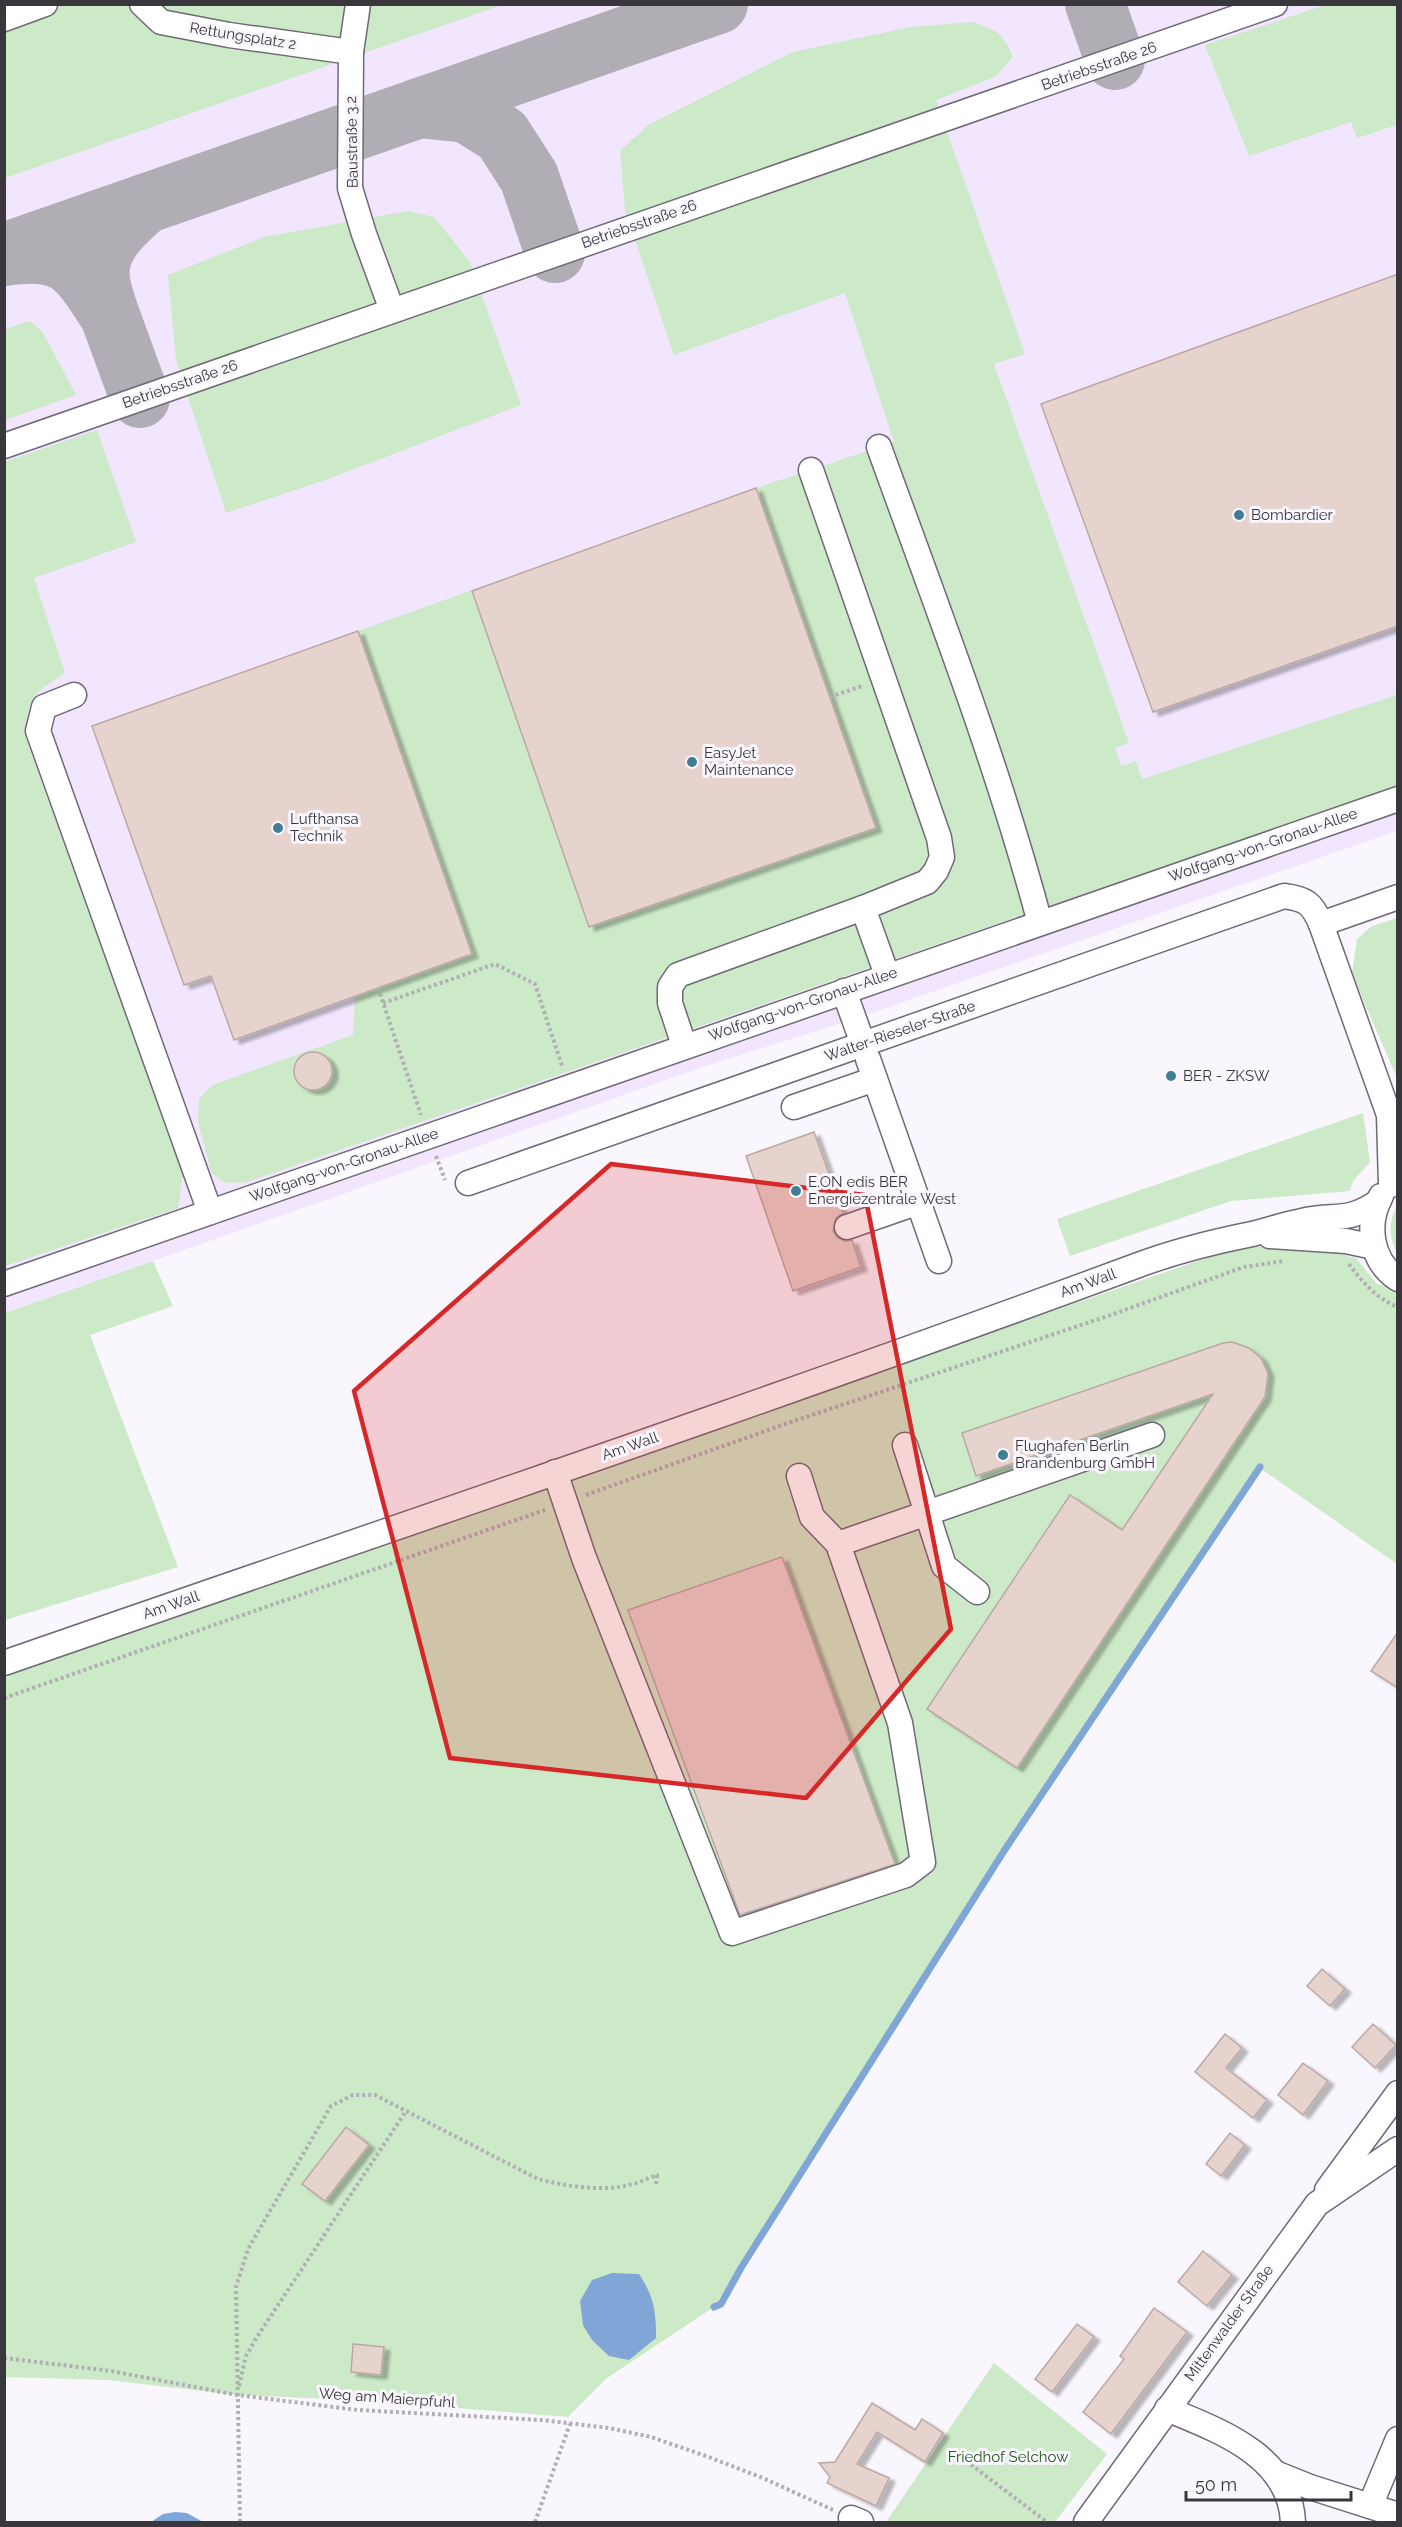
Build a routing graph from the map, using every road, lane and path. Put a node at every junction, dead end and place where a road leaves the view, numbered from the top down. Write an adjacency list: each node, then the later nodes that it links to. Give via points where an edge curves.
1 (45, 4): 5 (street)
2 (142, 4): 6 (street, Rettungsplatz 2, via 161,22)
3 (358, 4): 6 (street, Baustraße 3.2)
4 (1275, 4): 7 (street, Betriebsstraße 26)
5 (4, 19)
6 (351, 52): 7 (street, Baustraße 3.2, via 350,188)
7 (392, 310): 8 (street, Betriebsstraße 26)
8 (4, 446)
9 (879, 447): 17 (street, via 972,699 1014,826)
10 (811, 470): 11 (street)
11 (882, 678): 13 (path); 16 (street, via 939,838 942,857 927,882)
12 (74, 695): 32 (street, via 44,707 38,730)
13 (830, 697)
14 (1398, 799): 17 (street, Wolfgang-von-Gronau-Allee)
15 (1398, 897): 18 (street)
16 (863, 908): 19 (street); 23 (street, via 678,975 670,987 670,1003)
17 (1040, 923): 19 (street, Wolfgang-von-Gronau-Allee)
18 (1322, 924): 24 (street, Walter-Rieseler-Straße, via 1314,908 1301,898 1284,896); 27 (street, Walter-Rieseler-Straße)
19 (888, 975): 21 (street, Wolfgang-von-Gronau-Allee)
20 (378, 988): 22 (path)
21 (844, 991): 23 (street, Wolfgang-von-Gronau-Allee); 24 (street)
22 (383, 1003): 25 (path, via 495,964 535,984); 28 (path)
23 (684, 1045): 25 (street, Wolfgang-von-Gronau-Allee)
24 (869, 1061): 26 (street); 29 (street, Walter-Rieseler-Straße); 31 (street)
25 (569, 1086): 28 (street, Wolfgang-von-Gronau-Allee)
26 (794, 1107)
27 (1393, 1121): 30 (street, Walter-Rieseler-Straße)
28 (428, 1136): 29 (path); 32 (street, Wolfgang-von-Gronau-Allee)
29 (458, 1187)
30 (1389, 1189): 34 (street, Am Wall, via 1361,1213 1347,1218 1308,1219); 35 (street, Walter-Rieseler-Straße, via 1373,1217)
31 (918, 1203): 33 (street); 36 (street)
32 (210, 1212): 41 (street, Wolfgang-von-Gronau-Allee)
33 (848, 1227)
34 (1256, 1233): 35 (street, Am Wall); 44 (street, Am Wall, via 1141,1264)
35 (1374, 1247): 40 (street, via 1385,1268)
36 (939, 1261)
37 (1289, 1261): 46 (path, via 1244,1267)
38 (1341, 1263): 39 (path)
39 (1350, 1265)
40 (1398, 1279)
41 (4, 1284)
42 (1152, 1435): 47 (street)
43 (905, 1445): 47 (street)
44 (555, 1472): 46 (street); 50 (street, Am Wall)
45 (799, 1476): 48 (street, via 812,1517)
46 (567, 1502): 48 (street, via 584,1558 732,1933 906,1875 923,1862 900,1723); 51 (path)
47 (926, 1513): 48 (street); 49 (street, via 944,1566)
48 (838, 1544)
49 (977, 1592)
50 (4, 1663)
51 (4, 1698)
52 (1398, 2093): 56 (street)
53 (406, 2111): 55 (path, via 538,2180 597,2188 628,2185 657,2175); 58 (path, via 246,2356); 58 (path, via 375,2096 353,2095 331,2106 248,2249 236,2287)
54 (1398, 2149): 56 (street, Mittenwalder Straße)
55 (656, 2186)
56 (1317, 2204): 59 (street, Mittenwalder Straße)
57 (4, 2358): 58 (path, Weg am Maierpfuhl, via 111,2371)
58 (237, 2396): 60 (path, Weg am Maierpfuhl, via 358,2410); 67 (path)
59 (1167, 2409): 63 (street, via 1257,2453); 70 (street, Mittenwalder Straße)
60 (570, 2424): 66 (path, Weg am Maierpfuhl, via 651,2437 763,2478); 68 (path)
61 (1398, 2439): 64 (street)
62 (966, 2461): 69 (path)
63 (1275, 2473): 64 (street); 71 (street, via 1292,2505)
64 (1370, 2506): 65 (street)
65 (1398, 2515)
66 (856, 2520)
67 (240, 2523)
68 (535, 2523)
69 (1047, 2523)
70 (1086, 2523)
71 (1293, 2523)

